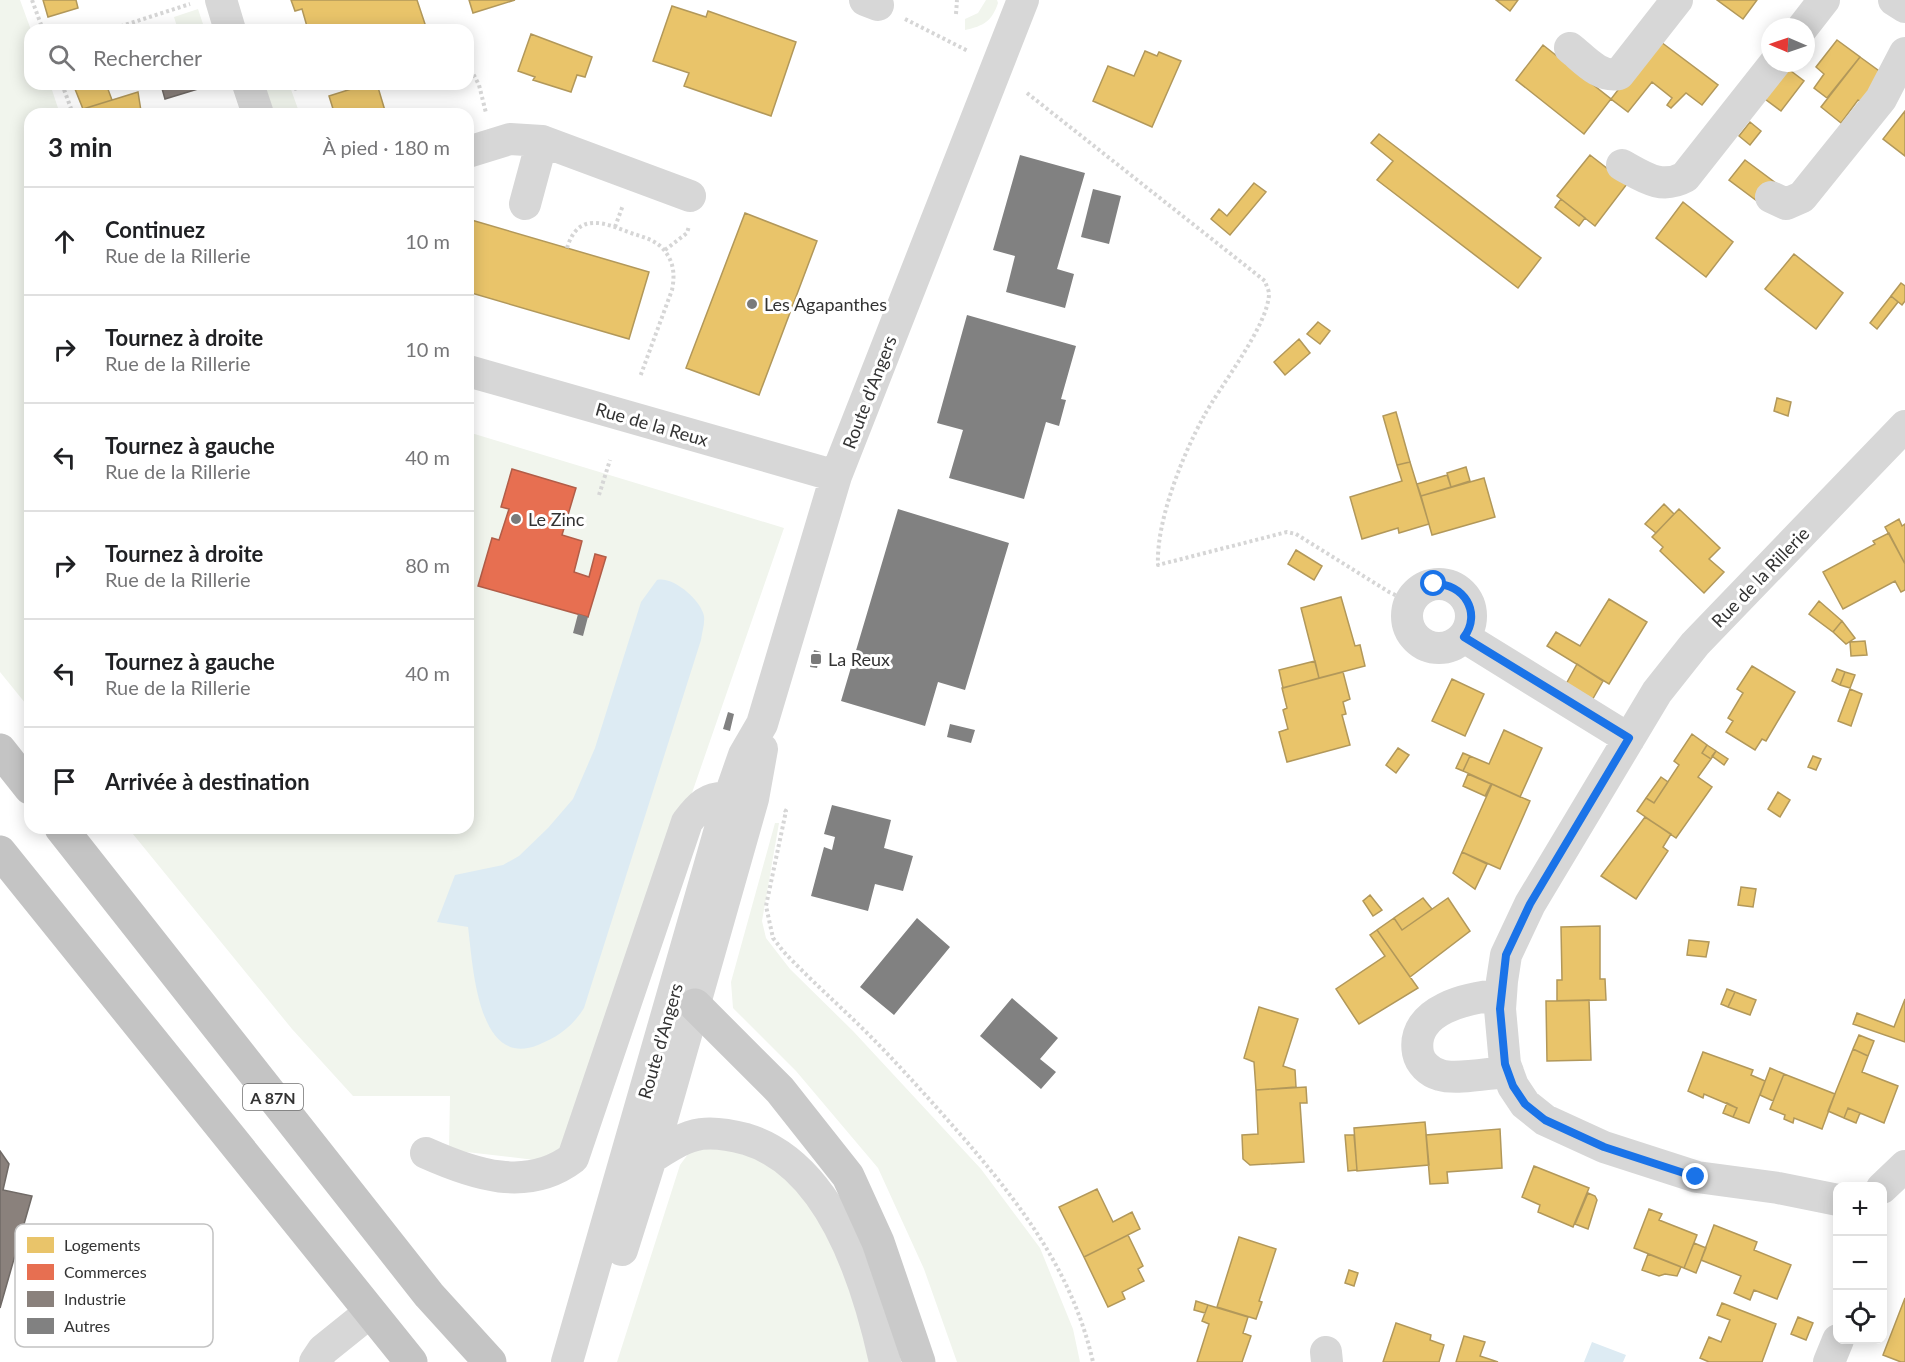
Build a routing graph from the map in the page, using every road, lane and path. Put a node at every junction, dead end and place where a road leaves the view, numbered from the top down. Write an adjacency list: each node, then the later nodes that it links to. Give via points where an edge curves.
1 (32, 0): 13 (path)
2 (221, 0): 15 (street)
3 (957, 0): 11 (path)
4 (1023, 0): 18 (street, Route d’Angers)
5 (1677, 0): 16 (street, via 1618,74 1601,72)
6 (1824, 0): 12 (street)
7 (1894, 0): 10 (street)
8 (871, 2): 18 (path, via 962,49)
9 (190, 4): 14 (path)
10 (1905, 7)
11 (956, 14)
12 (1810, 18)
13 (41, 24)
14 (128, 24)
15 (228, 24)
16 (1570, 48)
17 (1905, 53): 30 (street, via 1881,99 1802,197 1786,204)
18 (997, 62): 37 (street, Route d’Angers)
19 (1768, 72): 28 (street, via 1685,177 1661,183)
20 (474, 75): 27 (path, via 479,85)
21 (64, 90): 24 (path)
22 (250, 90): 25 (street)
23 (1027, 93): 39 (path, via 1265,281 1269,293 1264,315 1188,448 1167,510 1157,550 1158,565 1287,532)
24 (71, 108)
25 (256, 108)
26 (542, 141): 27 (street, via 510,139); 29 (street); 31 (street)
27 (481, 148)
28 (1622, 165)
29 (690, 196)
30 (1771, 197)
31 (525, 204)
32 (567, 248): 34 (path, via 580,227 597,222 654,242 672,262 672,290)
33 (474, 373): 37 (street, Rue de la Reux)
34 (640, 376)
35 (1905, 426): 41 (street, Rue de la Rillerie, via 1695,644 1657,692)
36 (609, 460): 38 (path)
37 (836, 476): 44 (street, Route d’Angers, via 762,724 744,755)
38 (599, 495)
39 (1410, 602): 40 (street, via 1408,625 1422,644 1444,648); 40 (street, via 1427,586 1442,584 1457,589 1472,615)
40 (1464, 637): 41 (street)
41 (1629, 738): 47 (street, Rue de la Rillerie, via 1515,932 1506,955)
42 (0, 750): 43 (highway)
43 (24, 780)
44 (742, 794): 48 (street, Route d’Angers); 50 (street, via 702,803 687,822 573,1158 559,1169 541,1174 500,1178 460,1168); 55 (street, Route d’Angers); 65 (path, via 786,810 766,906 773,938 918,1086 1014,1197 1035,1227 1079,1314)
45 (66, 834): 60 (highway, A 87N, via 429,1295)
46 (2, 856): 56 (highway)
47 (1501, 995): 49 (street, Rue de la Rillerie); 49 (street, via 1481,996 1447,1006 1425,1024 1417,1046 1425,1066 1442,1076)
48 (694, 1005): 51 (street, Route d’Angers); 64 (main road, via 780,1090 848,1176 878,1242)
49 (1508, 1072): 54 (street, Rue de la Rillerie, via 1525,1104 1545,1120 1604,1147 1696,1177)
50 (426, 1153)
51 (651, 1158): 55 (street, Route d’Angers); 63 (street, via 681,1140 701,1134 728,1134 757,1142 786,1158 809,1181 832,1215 868,1295)
52 (1905, 1166): 53 (street)
53 (1887, 1183)
54 (1833, 1199)
55 (594, 1302): 61 (street, Route d’Angers); 62 (street, Route d’Angers)
56 (369, 1313): 58 (street, via 323,1350); 59 (highway)
57 (1836, 1344): 66 (street)
58 (315, 1362)
59 (411, 1362)
60 (490, 1362)
61 (567, 1362)
62 (589, 1362)
63 (885, 1362)
64 (920, 1362)
65 (1093, 1362)
66 (1829, 1362)

